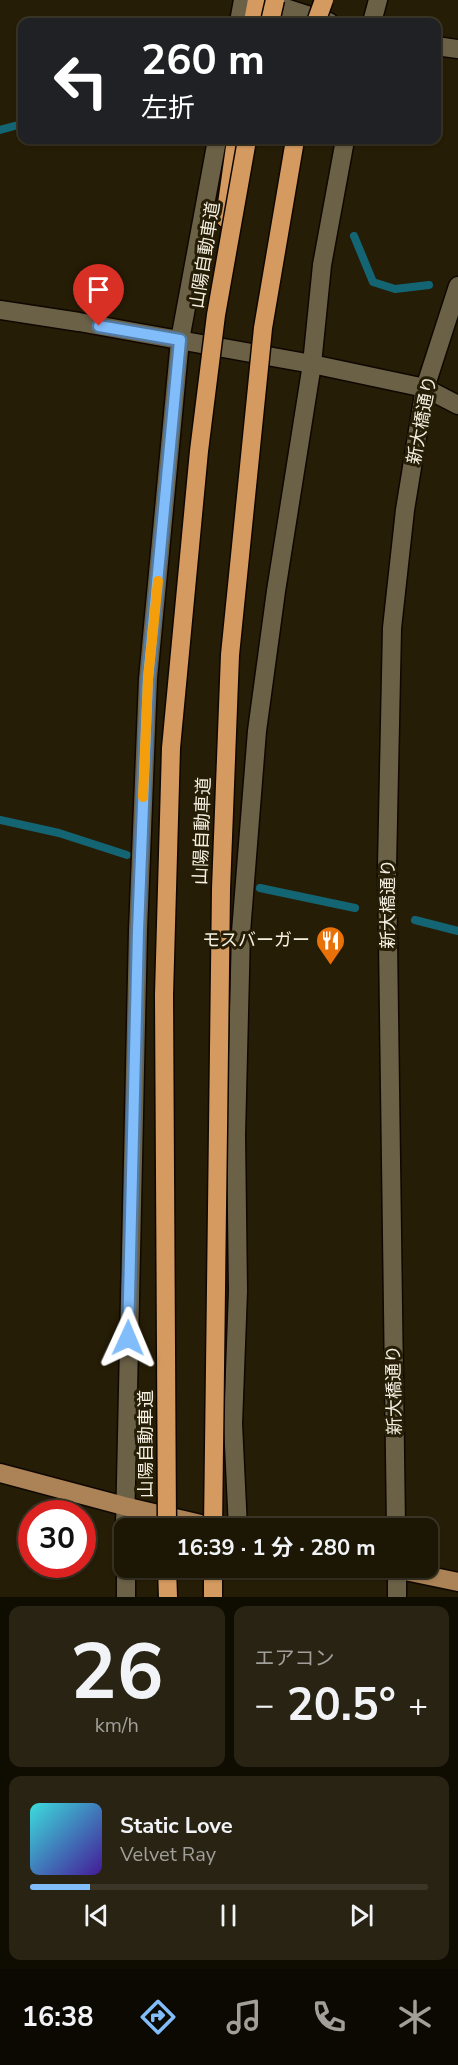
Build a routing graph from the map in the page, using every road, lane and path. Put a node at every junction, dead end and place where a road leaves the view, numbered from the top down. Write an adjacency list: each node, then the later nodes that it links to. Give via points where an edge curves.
1 (243, 0): 6 (street)
2 (259, 0): 7 (highway); 9 (street)
3 (275, 0): 8 (highway, bridge)
4 (322, 0): 10 (highway, bridge)
5 (378, 0): 11 (street)
6 (240, 18)
7 (254, 18)
8 (271, 18)
9 (316, 18)
10 (316, 18)
11 (373, 18)
12 (441, 47): 13 (street)
13 (458, 49)
14 (216, 144): 22 (street)
15 (235, 144): 21 (highway, bridge)
16 (246, 144): 21 (highway, 山陽自動車道, bridge)
17 (294, 144): 31 (highway, 山陽自動車道, bridge, via 263,328 230,655 221,889)
18 (344, 144): 23 (street, via 322,265)
19 (458, 286): 24 (street, 新大橋通り)
20 (0, 310): 22 (street)
21 (216, 315): 29 (highway, 山陽自動車道, bridge, via 171,748 164,995)
22 (180, 340): 23 (street); 27 (street, via 148,679)
23 (312, 364): 24 (street); 32 (street, via 257,731 242,932 233,1424)
24 (425, 388): 25 (street); 33 (street, 新大橋通り, via 405,510 392,628 387,867)
25 (458, 405)
26 (0, 1473): 27 (main road)
27 (124, 1506): 28 (street); 30 (main road)
28 (124, 1518)
29 (167, 1518)
30 (174, 1518)
31 (216, 1518)
32 (238, 1518)
33 (396, 1518)
34 (438, 1577): 39 (main road)
35 (126, 1578): 40 (street)
36 (167, 1578): 41 (highway)
37 (213, 1578): 42 (highway)
38 (396, 1578): 43 (street)
39 (458, 1581)
40 (126, 1597)
41 (168, 1597)
42 (213, 1597)
43 (397, 1597)

